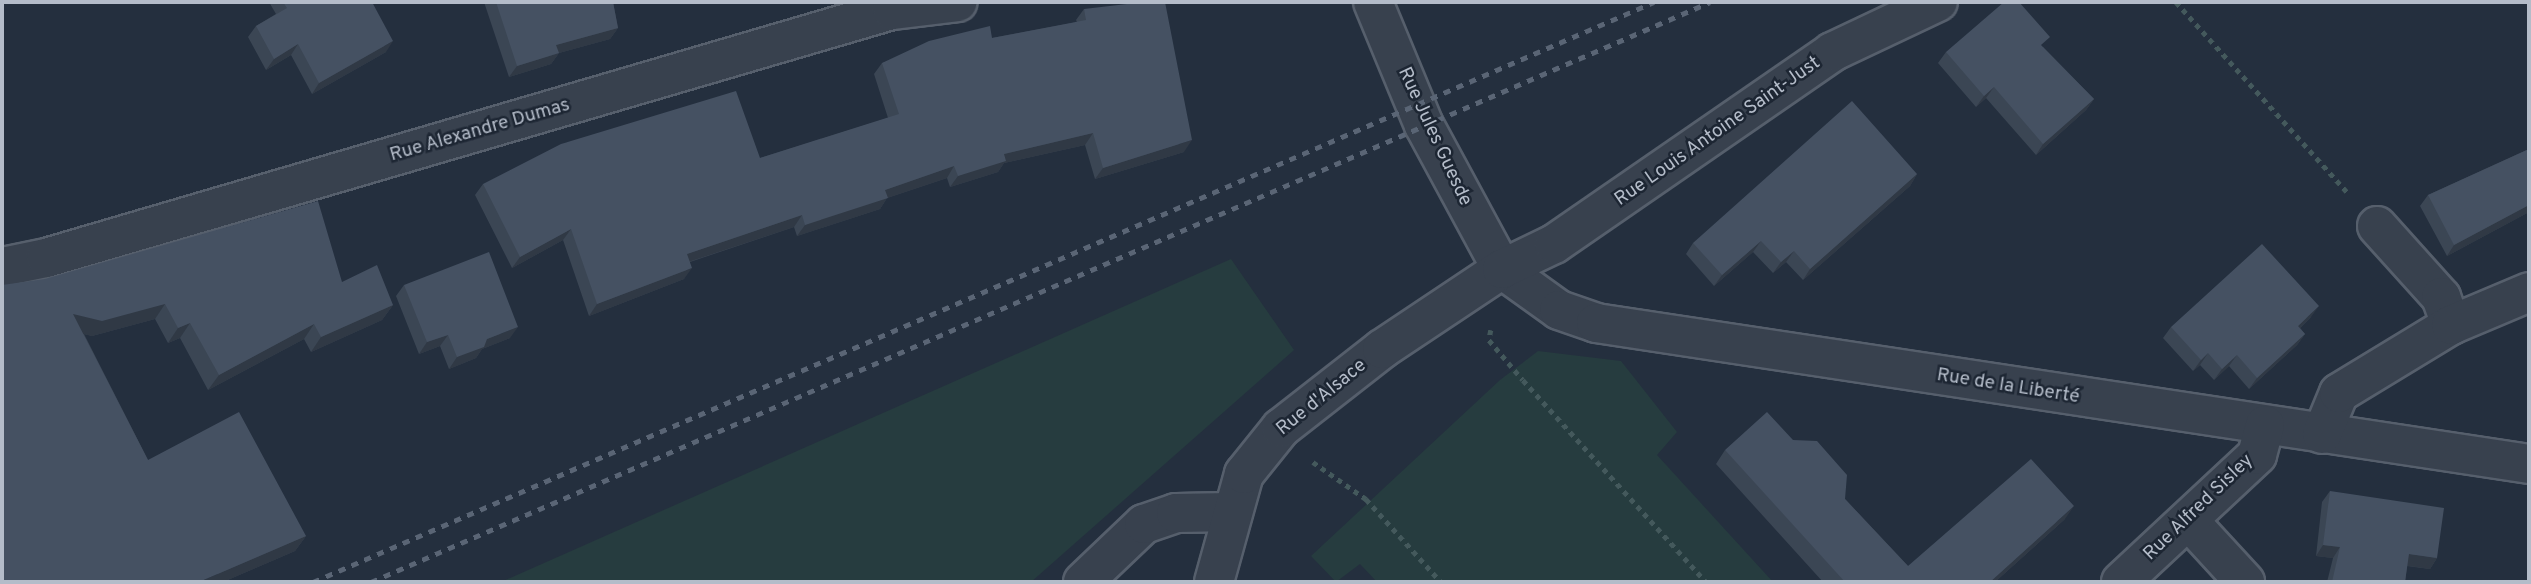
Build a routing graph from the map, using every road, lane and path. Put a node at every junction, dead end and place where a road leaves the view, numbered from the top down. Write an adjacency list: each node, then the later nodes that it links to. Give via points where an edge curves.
1 (958, 2): 6 (street, Rue Alexandre Dumas, via 892,10 47,258)
2 (1373, 2): 7 (street, Rue Jules Guesde, via 1424,125)
3 (1938, 2): 7 (street, Rue Louis Antoine Saint-Just, via 1832,52 1554,244)
4 (2176, 2): 5 (path)
5 (2377, 226): 9 (street, via 2441,297)
6 (2, 267)
7 (1502, 270): 10 (street, Rue de la Liberté, via 1559,310 1597,323); 11 (street, Rue d'Alsace, via 1382,349); 19 (path, via 1489,340)
8 (2529, 292): 9 (street)
9 (2451, 326): 12 (street, via 2339,393)
10 (2265, 425): 12 (street, Rue de la Liberté); 15 (street, Rue Alfred Sisley, via 2257,455)
11 (1281, 428): 14 (street, Rue d'Alsace, via 1244,474); 18 (path, via 1311,461 1366,499)
12 (2322, 434): 13 (street, Rue de la Liberté)
13 (2529, 464)
14 (1231, 512): 16 (street, via 1176,513 1144,524); 17 (street, Rue d'Alsace)
15 (2189, 521): 20 (street, Rue Alfred Sisley); 21 (street)
16 (1083, 582)
17 (1214, 582)
18 (1441, 582)
19 (1706, 582)
20 (2121, 582)
21 (2245, 582)

